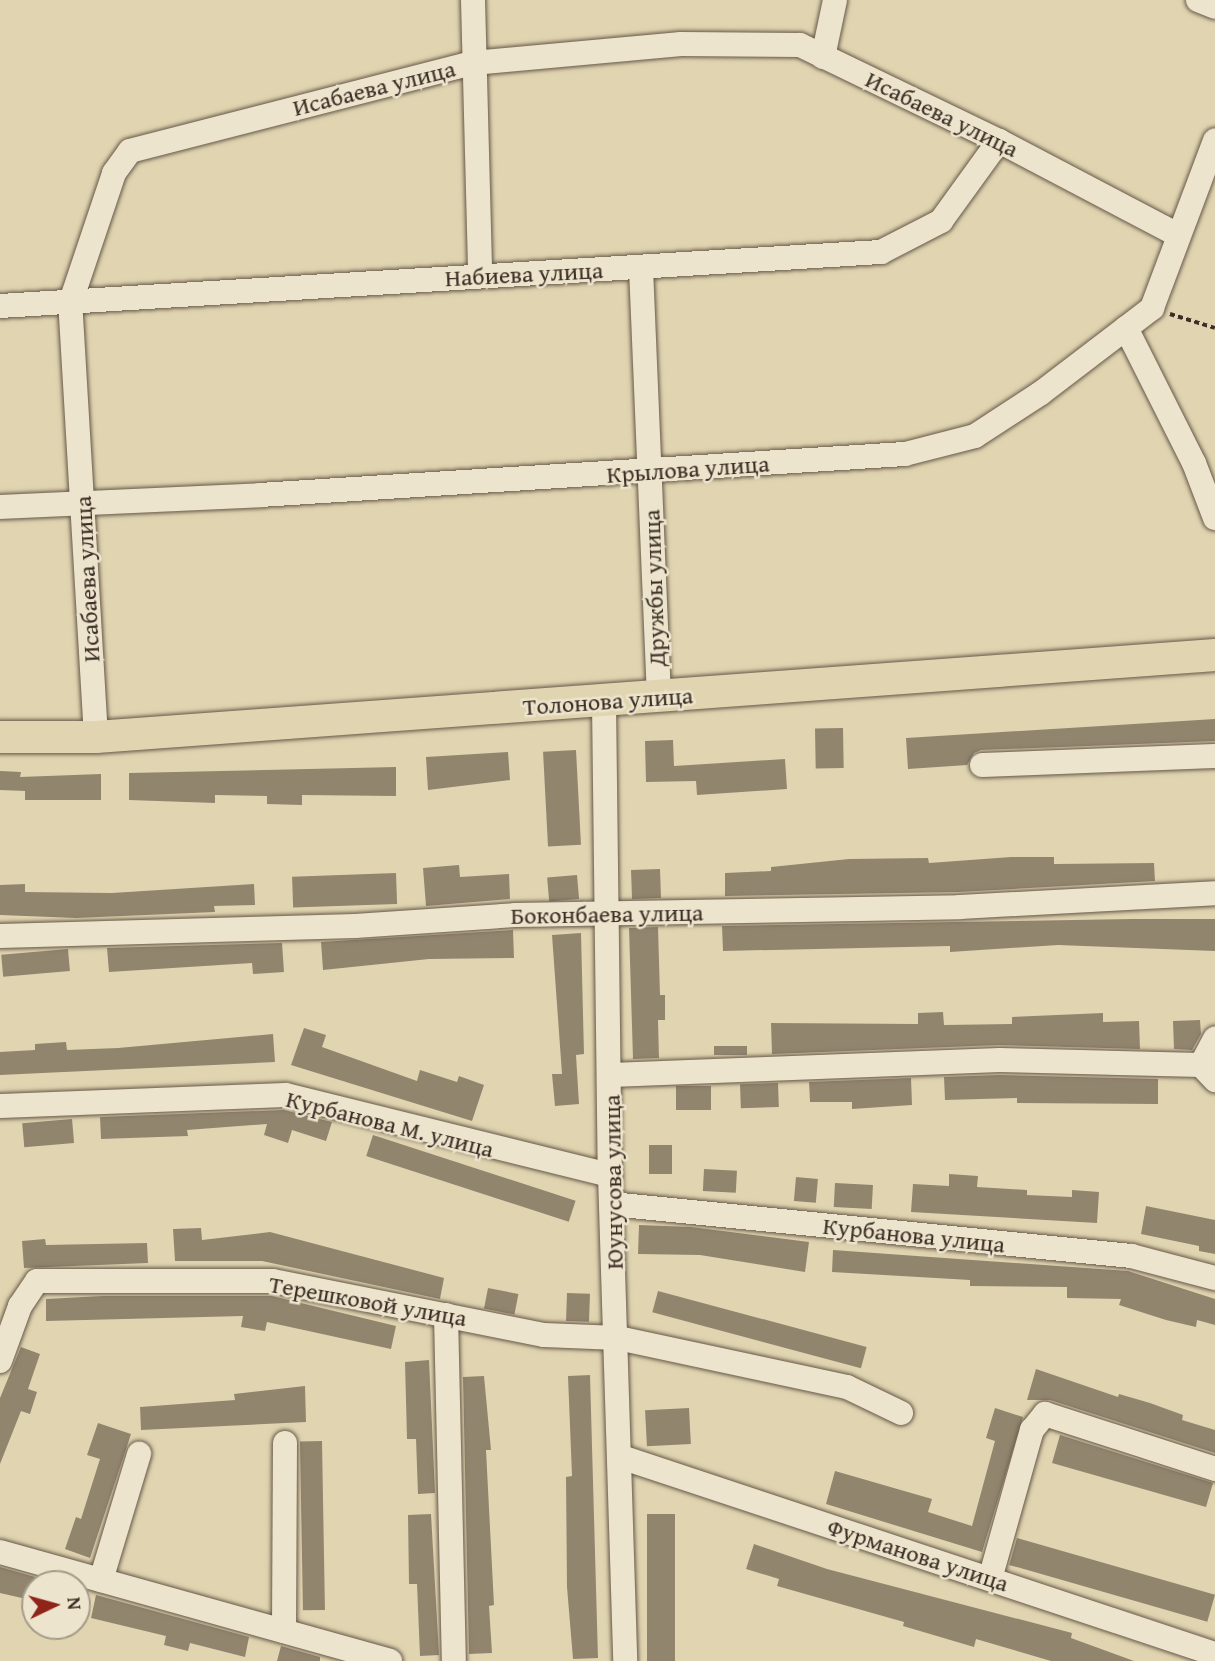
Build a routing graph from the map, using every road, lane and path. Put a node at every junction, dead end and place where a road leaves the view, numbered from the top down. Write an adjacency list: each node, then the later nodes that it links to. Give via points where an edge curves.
1 (473, 0): 6 (street)
2 (835, 0): 5 (street)
3 (1198, 0): 4 (street)
4 (1215, 7)
5 (823, 57): 6 (street, Исабаева улица, via 800,44 681,44); 8 (street, Исабаева улица)
6 (472, 63): 11 (street); 12 (street, Исабаева улица, via 130,151 114,173)
7 (1215, 140): 9 (street)
8 (999, 141): 9 (street, Исабаева улица); 10 (street, Набиева улица, via 940,221 881,252)
9 (1176, 234): 14 (street)
10 (641, 268): 11 (street, Набиева улица); 17 (street, Дружбы улица)
11 (480, 276): 12 (street, Набиева улица)
12 (70, 304): 13 (street, Набиева улица); 18 (street, Исабаева улица)
13 (0, 306)
14 (1152, 308): 15 (street, Крылова улица); 16 (path)
15 (1126, 328): 17 (street, Крылова улица, via 975,436 905,454); 20 (street, via 1194,463)
16 (1215, 328)
17 (649, 472): 18 (street, Крылова улица); 22 (street, Дружбы улица)
18 (83, 503): 19 (street, Крылова улица); 25 (street, Исабаева улица)
19 (0, 507)
20 (1215, 518)
21 (1215, 655): 22 (main road, Толонова улица)
22 (659, 698): 23 (main road, Толонова улица)
23 (604, 702): 25 (main road, Толонова улица); 29 (street, Юунусова улица)
24 (0, 737): 25 (main road, Толонова улица)
25 (96, 737)
26 (1215, 756): 27 (street)
27 (982, 765)
28 (1215, 893): 29 (street, Боконбаева улица, via 960,907)
29 (608, 914): 30 (street, Боконбаева улица); 33 (street, Юунусова улица)
30 (0, 936)
31 (1215, 1039): 32 (street)
32 (1208, 1072): 33 (street, via 1000,1060)
33 (611, 1075): 35 (street, Юунусова улица)
34 (0, 1106): 35 (street, Курбанова М. улица, via 286,1095)
35 (610, 1175): 36 (street, Юунусова улица)
36 (611, 1204): 37 (street, Курбанова улица, via 1131,1256); 39 (street, Юунусова улица)
37 (1215, 1278)
38 (446, 1315): 39 (street, Терешковой улица, via 544,1335); 40 (street, Терешковой улица, via 273,1281 37,1281 20,1306); 52 (street)
39 (618, 1338): 41 (street, Терешковой улица, via 847,1387); 44 (street, Юунусова улица)
40 (0, 1361)
41 (901, 1413)
42 (285, 1443): 49 (street)
43 (139, 1454): 48 (street)
44 (621, 1457): 47 (street, Фурманова улица); 53 (street, Юунусова улица)
45 (1215, 1469): 47 (street, via 1045,1415 1032,1430)
46 (0, 1552): 48 (street)
47 (990, 1579): 50 (street, Фурманова улица)
48 (101, 1580): 49 (street)
49 (284, 1631): 51 (street)
50 (1215, 1654)
51 (390, 1661)
52 (454, 1661)
53 (625, 1661)

